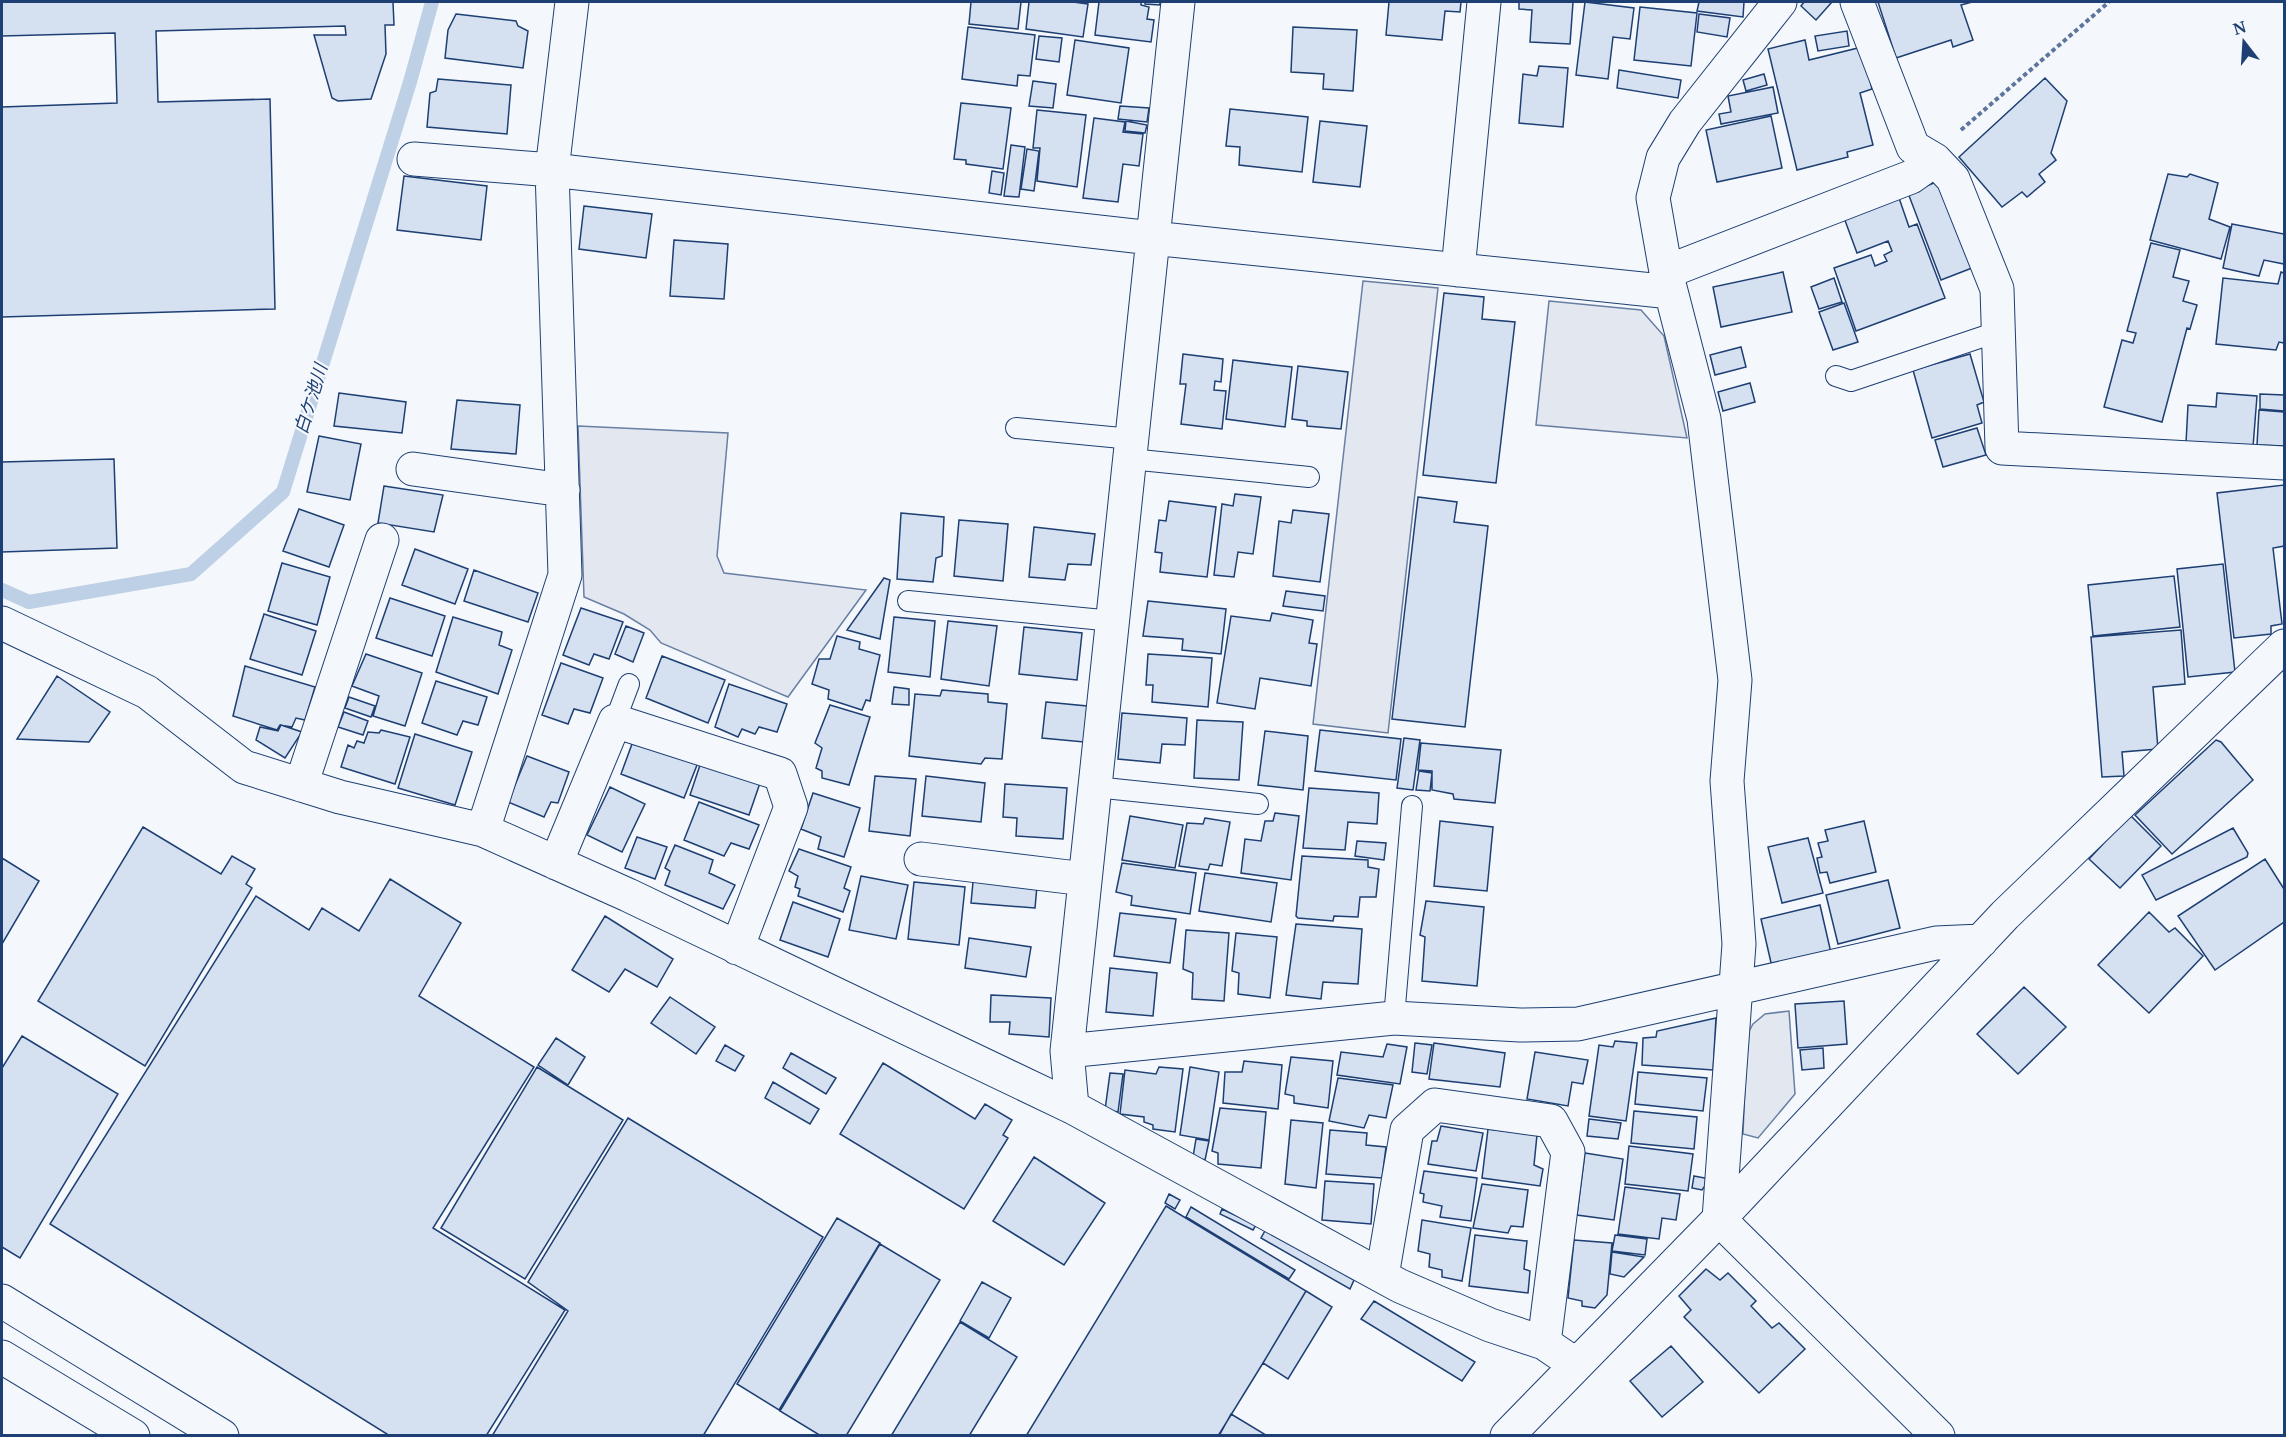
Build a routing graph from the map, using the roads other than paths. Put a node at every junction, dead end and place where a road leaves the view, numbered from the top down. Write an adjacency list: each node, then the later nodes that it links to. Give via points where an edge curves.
1 (572, 2): 8 (street)
2 (1178, 2): 9 (street)
3 (1484, 2): 10 (street)
4 (1780, 2): 11 (street, via 1685,122 1663,158 1653,198)
5 (1857, 2): 7 (street, via 1913,147)
6 (414, 159): 8 (street)
7 (1935, 160): 11 (street, via 1911,177); 12 (street, via 1953,178 1997,289)
8 (552, 170): 9 (street); 19 (street)
9 (1152, 238): 10 (street); 15 (street)
10 (1458, 270): 11 (street)
11 (1668, 282): 37 (street, via 1704,419 1735,680 1727,782 1738,944)
12 (1997, 332): 13 (lane, via 1851,381); 16 (street, via 2002,448)
13 (1836, 376)
14 (1016, 428): 15 (lane)
15 (1131, 449): 18 (lane); 22 (street)
16 (2284, 463)
17 (413, 469): 19 (street)
18 (1309, 477)
19 (563, 490): 31 (street, via 565,574)
20 (382, 540): 27 (street)
21 (908, 601): 22 (lane)
22 (1113, 621): 28 (street)
23 (2, 623): 27 (street, via 147,692 244,767)
24 (2284, 647): 35 (street)
25 (629, 684): 26 (lane)
26 (615, 721): 33 (street); 36 (street, via 780,774 791,807)
27 (302, 785): 31 (street)
28 (1095, 787): 29 (lane); 34 (street)
29 (1258, 804)
30 (1412, 806): 38 (lane)
31 (483, 830): 33 (street)
32 (921, 859): 34 (street)
33 (556, 863): 36 (street)
34 (1086, 879): 39 (street)
35 (1981, 941): 37 (street, via 1936,943); 41 (street)
36 (737, 948): 40 (street)
37 (1735, 990): 38 (street, via 1578,1024); 41 (street)
38 (1394, 1018): 39 (street)
39 (1067, 1051): 40 (street)
40 (1072, 1107): 42 (street)
41 (1719, 1220): 46 (street); 50 (street)
42 (1382, 1276): 44 (street, via 1490,1325); 44 (street, via 1407,1130 1435,1105 1551,1121 1568,1152)
43 (2, 1301): 48 (street)
44 (1544, 1343): 46 (street)
45 (2, 1357): 47 (street)
46 (1575, 1364): 49 (street)
47 (133, 1436)
48 (222, 1436)
49 (1507, 1436)
50 (1938, 1436)

